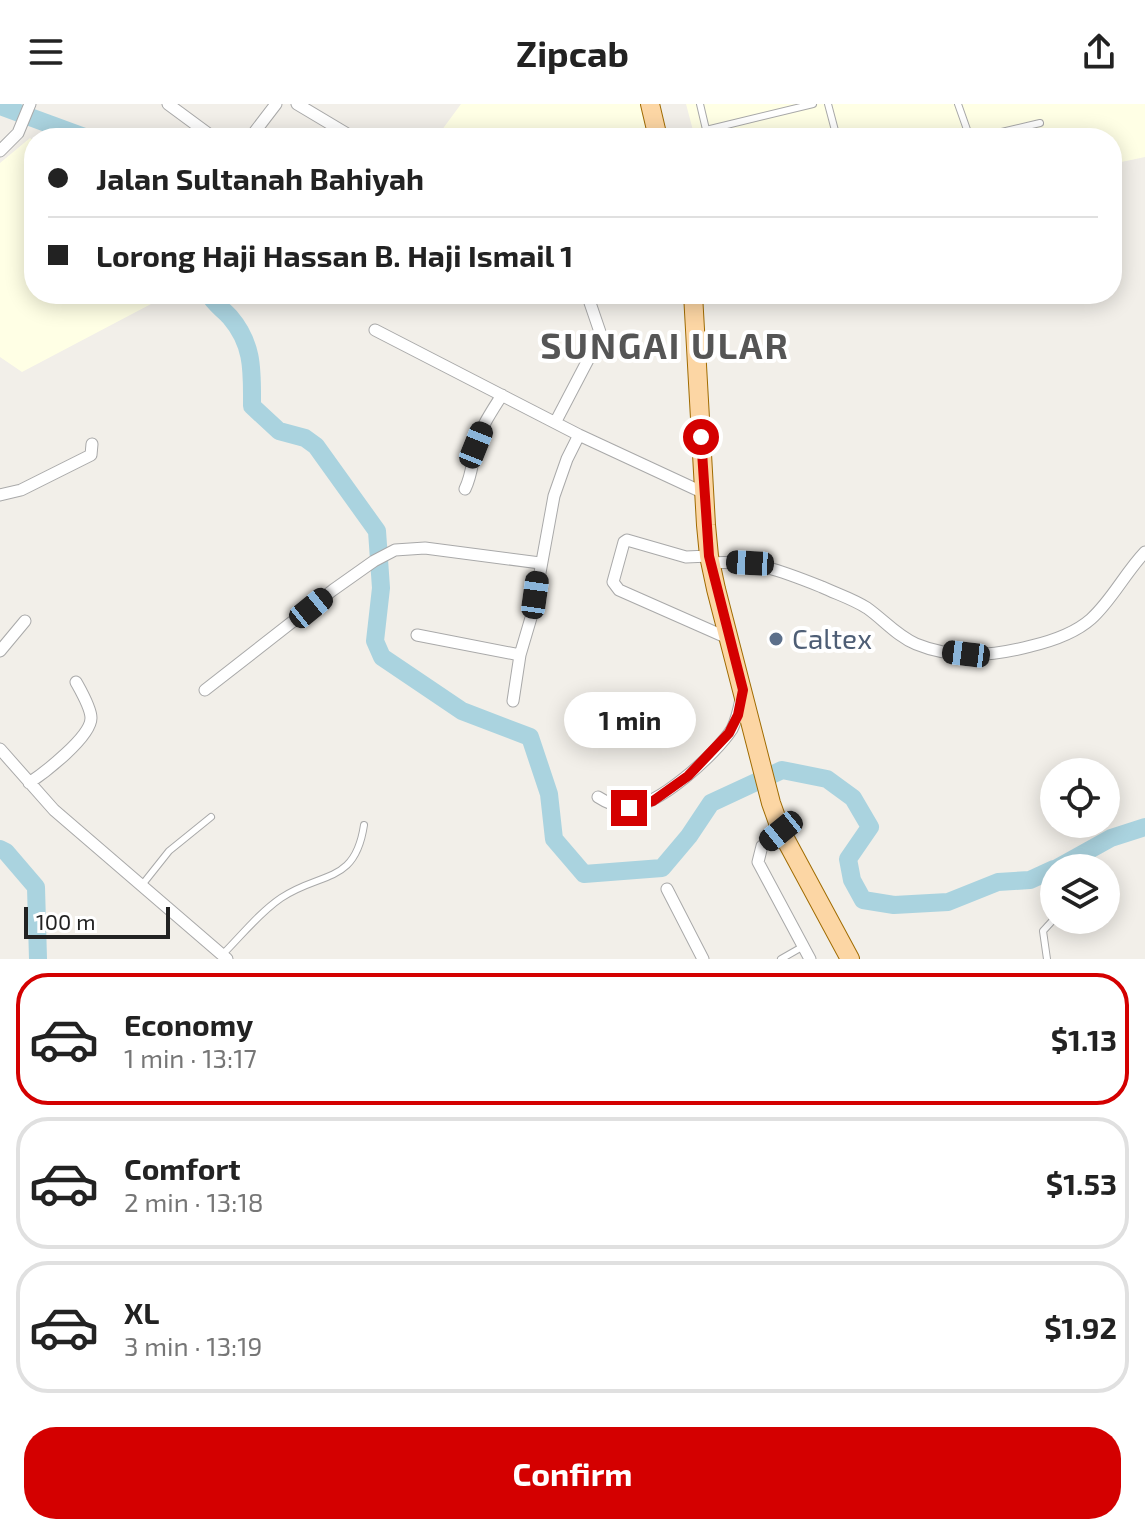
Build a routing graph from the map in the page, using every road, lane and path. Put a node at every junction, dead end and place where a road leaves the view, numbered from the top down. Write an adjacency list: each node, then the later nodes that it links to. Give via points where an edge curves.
1 (276, 104): 12 (street)
2 (297, 104): 13 (street)
3 (650, 104): 14 (main road)
4 (700, 104): 15 (lane)
5 (813, 104): 16 (lane)
6 (828, 104): 17 (lane)
7 (958, 104): 18 (lane)
8 (30, 105): 20 (street, via 24,125)
9 (171, 105): 11 (street)
10 (1040, 123): 19 (lane)
11 (201, 128)
12 (258, 128)
13 (337, 128)
14 (656, 128)
15 (706, 128)
16 (728, 128)
17 (834, 128)
18 (966, 128)
19 (1019, 128)
20 (0, 151)
21 (590, 304): 25 (street, via 601,335)
22 (694, 304): 29 (main road)
23 (375, 330): 24 (street)
24 (502, 395): 25 (street); 28 (street, via 476,445)
25 (556, 421): 26 (street)
26 (579, 435): 29 (street); 33 (street, via 554,496)
27 (92, 444): 30 (street, via 91,455)
28 (465, 489)
29 (704, 493): 32 (main road)
30 (0, 495)
31 (1145, 552): 32 (street, via 1103,606 1061,638 966,654 907,640 866,607 778,569)
32 (710, 560): 36 (main road); 36 (street, via 627,540 613,582 619,590)
33 (540, 563): 38 (street); 40 (street, via 425,548 395,550)
34 (25, 621): 37 (street)
35 (417, 635): 38 (street)
36 (730, 639): 41 (main road)
37 (0, 651)
38 (520, 655): 42 (street)
39 (76, 682): 44 (street, via 90,723 69,751)
40 (205, 690)
41 (743, 690): 45 (street, via 729,733 674,787 629,808); 48 (main road, via 755,750)
42 (513, 701)
43 (0, 749): 44 (street)
44 (29, 783): 49 (street)
45 (598, 797)
46 (211, 817): 49 (lane, via 175,844)
47 (364, 825): 53 (lane, via 356,856 345,867 281,898)
48 (781, 831): 52 (street, via 762,846 758,862); 57 (main road)
49 (142, 885): 53 (street)
50 (667, 889): 54 (street)
51 (1043, 934): 58 (lane)
52 (803, 946): 55 (lane); 56 (street)
53 (224, 957)
54 (703, 959)
55 (781, 959)
56 (810, 959)
57 (850, 959)
58 (1047, 959)

